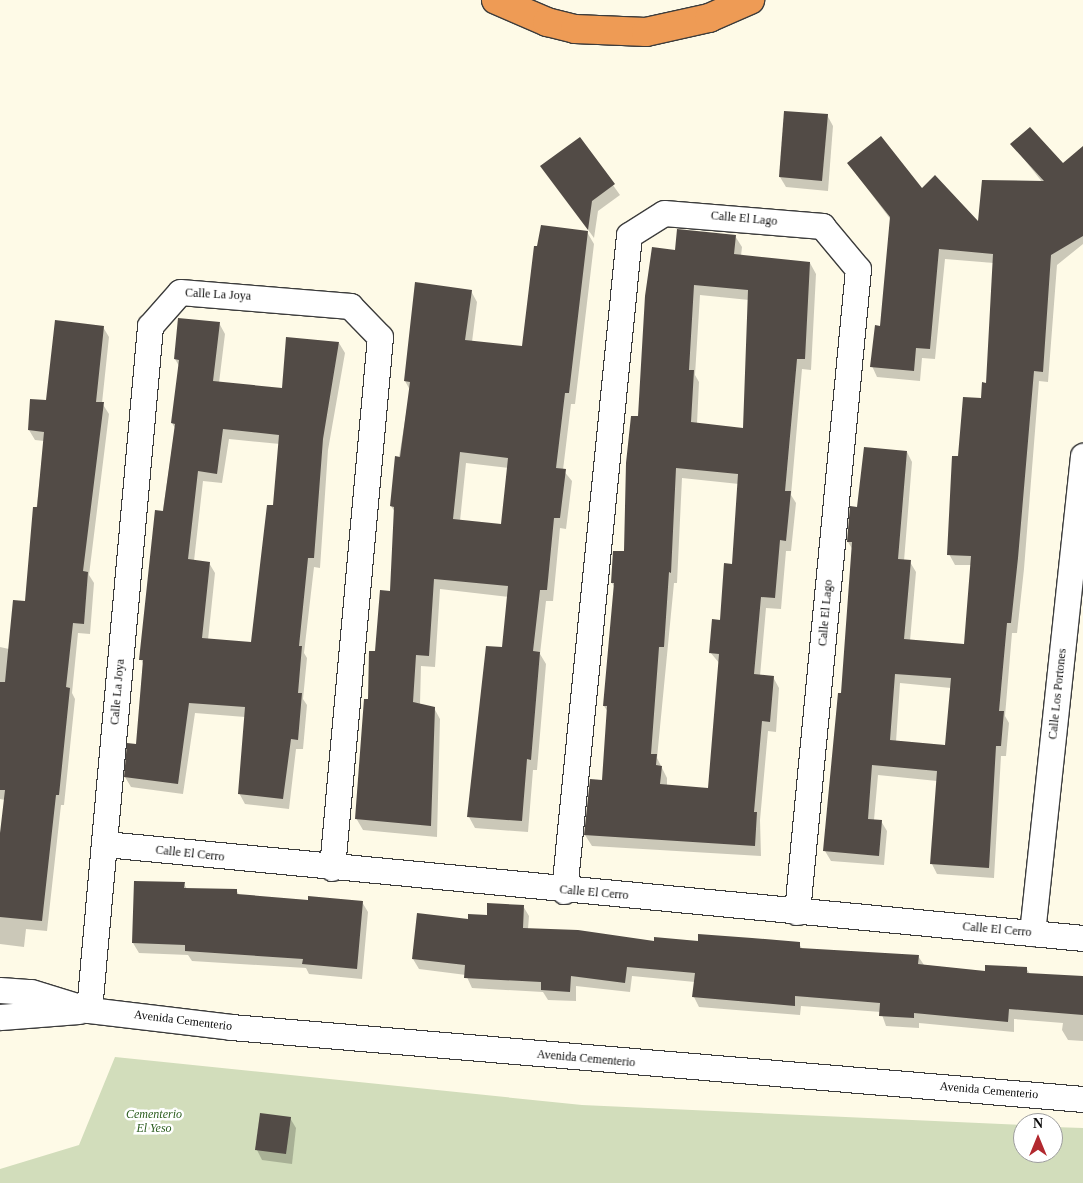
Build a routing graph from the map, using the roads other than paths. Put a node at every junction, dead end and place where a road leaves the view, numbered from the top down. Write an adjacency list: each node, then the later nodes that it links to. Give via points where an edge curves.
1 (496, 0): 2 (highway, via 547,22 575,29 646,32 710,18)
2 (750, 0)
3 (1083, 456): 8 (street, Calle Los Portones)
4 (104, 844): 5 (street, Calle El Cerro); 5 (street, Calle La Joya, via 150,326 180,292 350,306 380,337); 11 (street, Calle La Joya)
5 (332, 868): 6 (street, Calle El Cerro)
6 (564, 891): 7 (street, Calle El Cerro); 7 (street, Calle El Lago, via 629,235 664,213 822,226 858,268)
7 (797, 912): 8 (street, Calle El Cerro)
8 (1032, 933): 9 (street, Calle El Cerro)
9 (1083, 938)
10 (0, 990): 11 (street, Avenida Cementerio, via 31,992)
11 (89, 1010): 12 (street, Avenida Cementerio); 13 (street, Avenida Cementerio, via 419,1045)
12 (0, 1017)
13 (1083, 1099)

